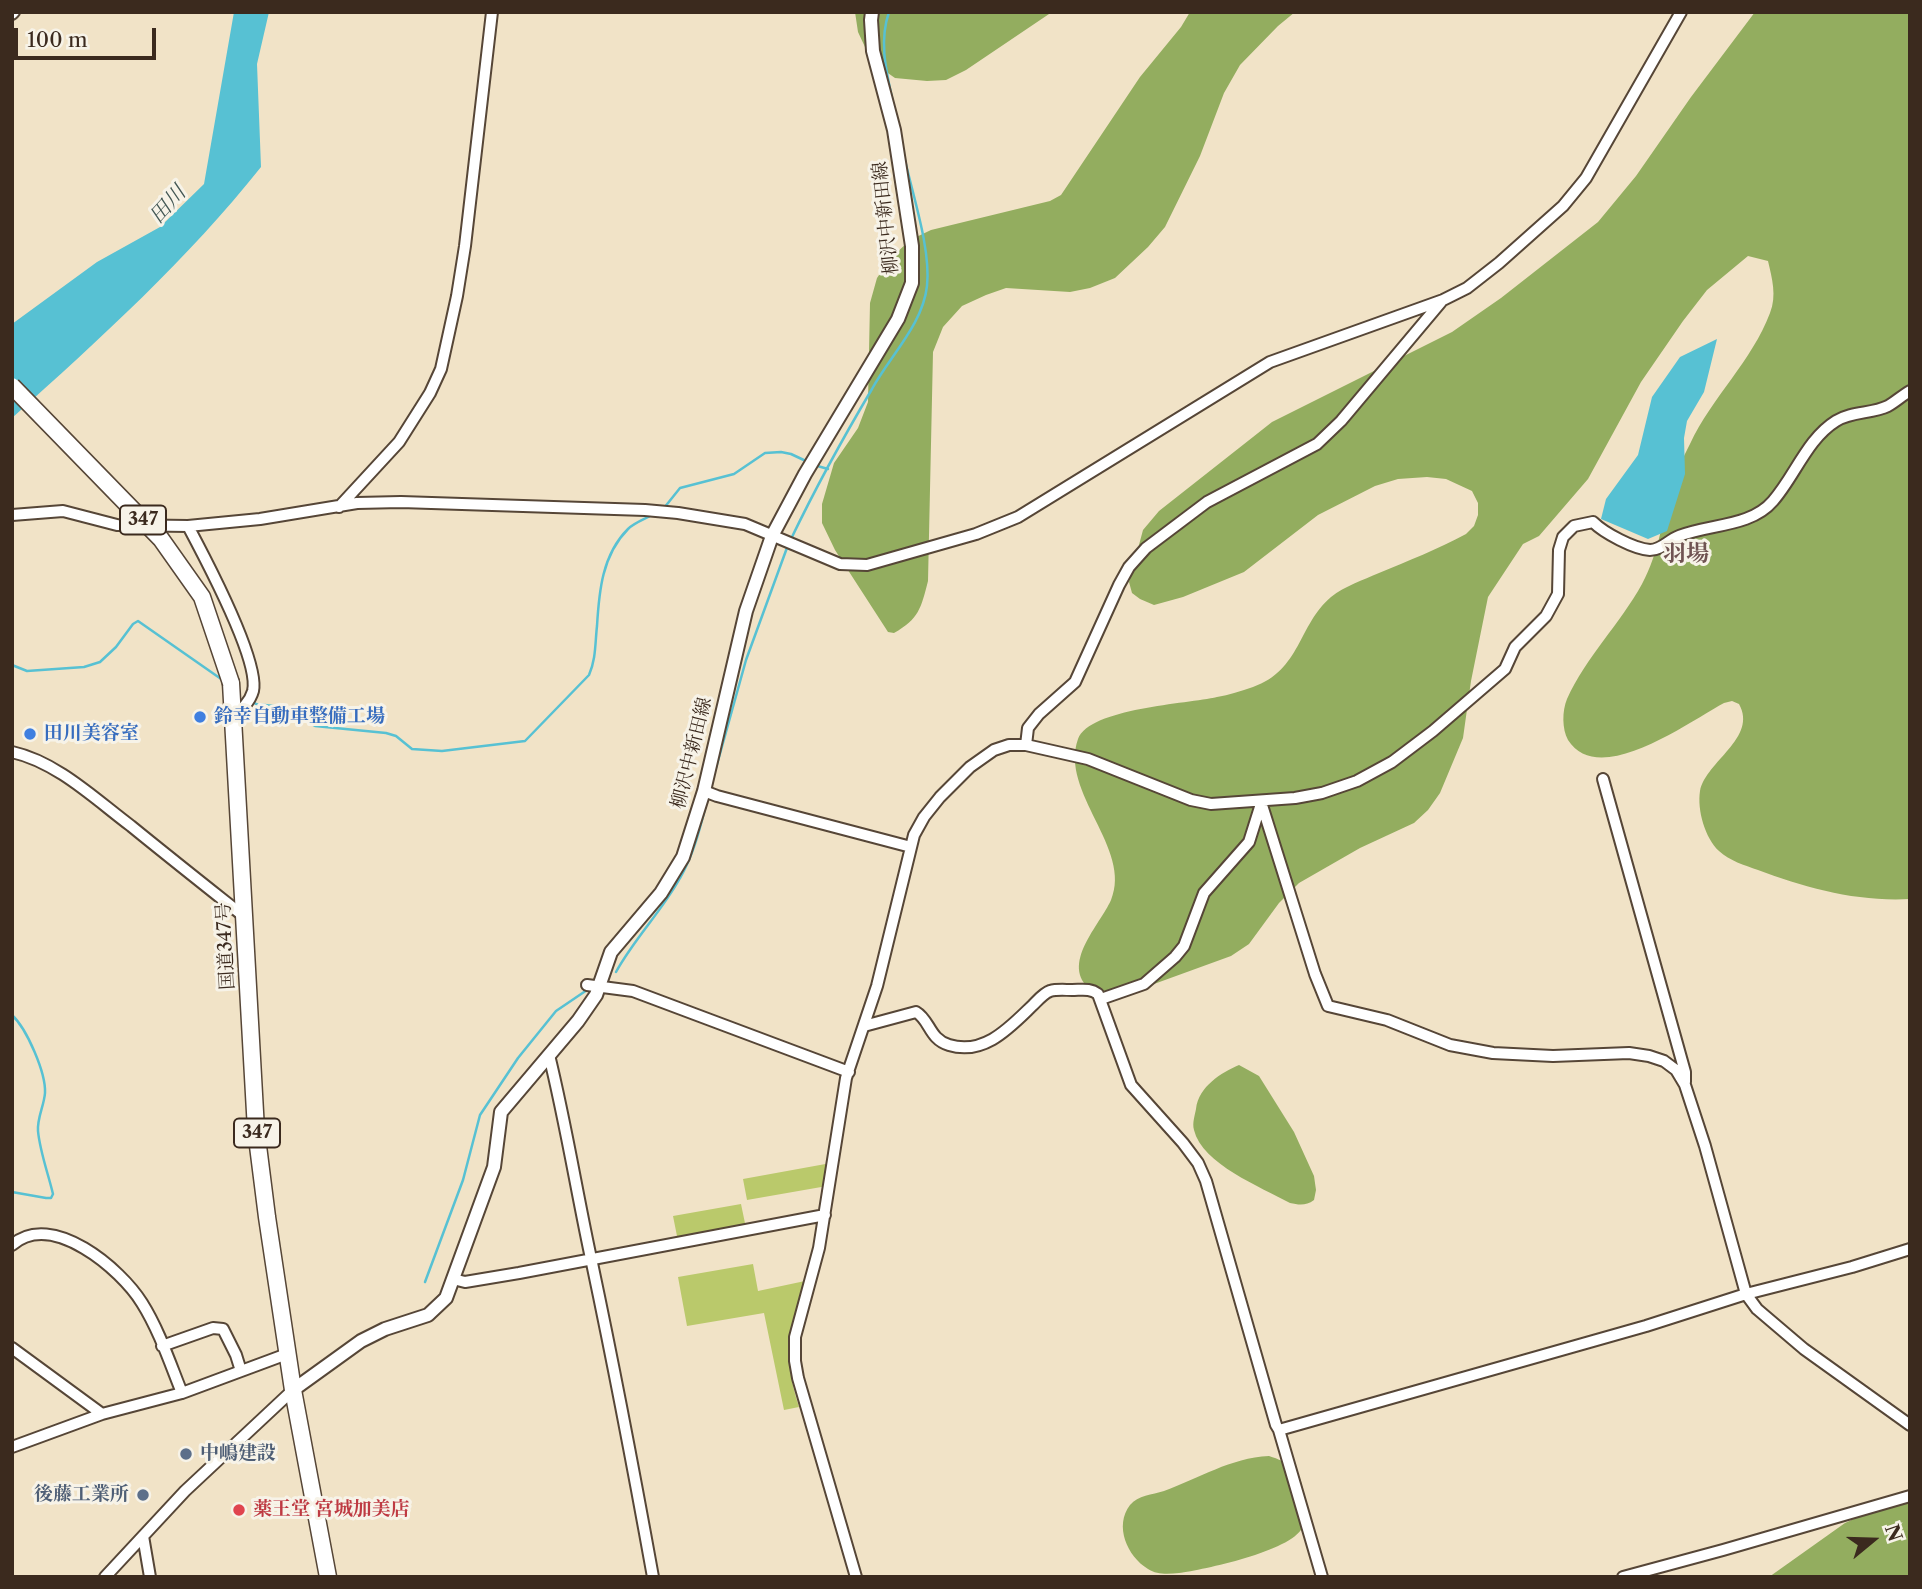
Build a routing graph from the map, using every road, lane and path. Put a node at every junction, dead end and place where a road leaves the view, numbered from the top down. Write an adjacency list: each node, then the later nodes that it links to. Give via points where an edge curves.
1 (492, 12): 7 (street, via 466,246 441,369 399,442)
2 (872, 12): 10 (main road, 柳沢中新田線, via 873,51 894,130 912,246 912,283 898,319 805,474)
3 (1681, 12): 4 (street, via 1586,178 1563,206 1489,271)
4 (1443, 300): 10 (street, via 1270,362 1058,494 976,534 867,565 840,564); 12 (street, via 1317,444 1207,502 1146,548 1119,584 1075,682 1028,728)
5 (12, 386): 11 (highway, 国道347号 / 347, bridge, via 161,539 202,597)
6 (1910, 391): 16 (street, via 1887,406 1835,422 1811,447 1774,500 1747,518 1679,536 1648,550 1593,522 1574,526 1559,550 1558,594 1546,616 1515,647 1505,670 1440,727 1374,773 1322,793)
7 (339, 507): 9 (street); 10 (street, via 401,502 645,510 745,524)
8 (12, 515): 9 (street, via 63,511 117,525)
9 (188, 526): 11 (street, via 219,586 253,678 253,691)
10 (778, 538): 15 (main road, 柳沢中新田線, via 746,611)
11 (239, 711): 18 (highway, 国道347号 / 347)
12 (1026, 745): 16 (street, via 1088,759 1191,800); 17 (street, via 994,750 970,767 933,805)
13 (12, 752): 18 (street, via 48,765 83,789)
14 (1603, 779): 24 (street)
15 (704, 791): 17 (street); 19 (main road, 柳沢中新田線, via 683,857 661,893 611,952)
16 (1261, 802): 20 (street, via 1249,842 1204,893 1184,946 1144,984); 24 (street, via 1328,1006 1387,1020 1450,1045 1493,1053 1649,1056 1664,1061)
17 (911, 847): 21 (street)
18 (246, 918): 33 (highway, 国道347号 / 347, via 256,1130)
19 (593, 986): 22 (main road, 柳沢中新田線, via 578,1021); 23 (street, via 633,991)
20 (1101, 999): 21 (street, via 1088,989 1052,990 1003,1034 971,1047 939,1040 916,1012); 39 (street, via 1131,1085 1184,1143 1202,1172)
21 (864, 1026): 23 (street)
22 (550, 1055): 28 (street); 29 (main road, 柳沢中新田線, via 501,1112 494,1167)
23 (849, 1072): 25 (street)
24 (1685, 1085): 30 (street)
25 (825, 1215): 28 (street); 47 (street, via 796,1337 795,1361)
26 (12, 1245): 31 (street, via 47,1234 81,1245 135,1293)
27 (1910, 1249): 30 (street)
28 (591, 1260): 29 (street, via 465,1282); 46 (street)
29 (453, 1279): 35 (main road, 柳沢中新田線, via 446,1298 428,1315 361,1341)
30 (1746, 1294): 38 (street, via 1787,1335); 39 (street)
31 (162, 1346): 34 (street, via 213,1328 223,1329); 36 (street)
32 (12, 1348): 37 (street)
33 (287, 1354): 34 (street); 35 (highway, 国道347号 / 347)
34 (241, 1371): 36 (street)
35 (293, 1390): 42 (street); 45 (highway, 国道347号 / 347)
36 (182, 1393): 37 (street)
37 (102, 1414): 40 (street)
38 (1910, 1425)
39 (1279, 1430): 48 (street)
40 (12, 1447)
41 (1910, 1496): 49 (street)
42 (143, 1536): 43 (street); 44 (street)
43 (105, 1577)
44 (150, 1577)
45 (328, 1577)
46 (653, 1577)
47 (856, 1577)
48 (1322, 1577)
49 (1623, 1577)

